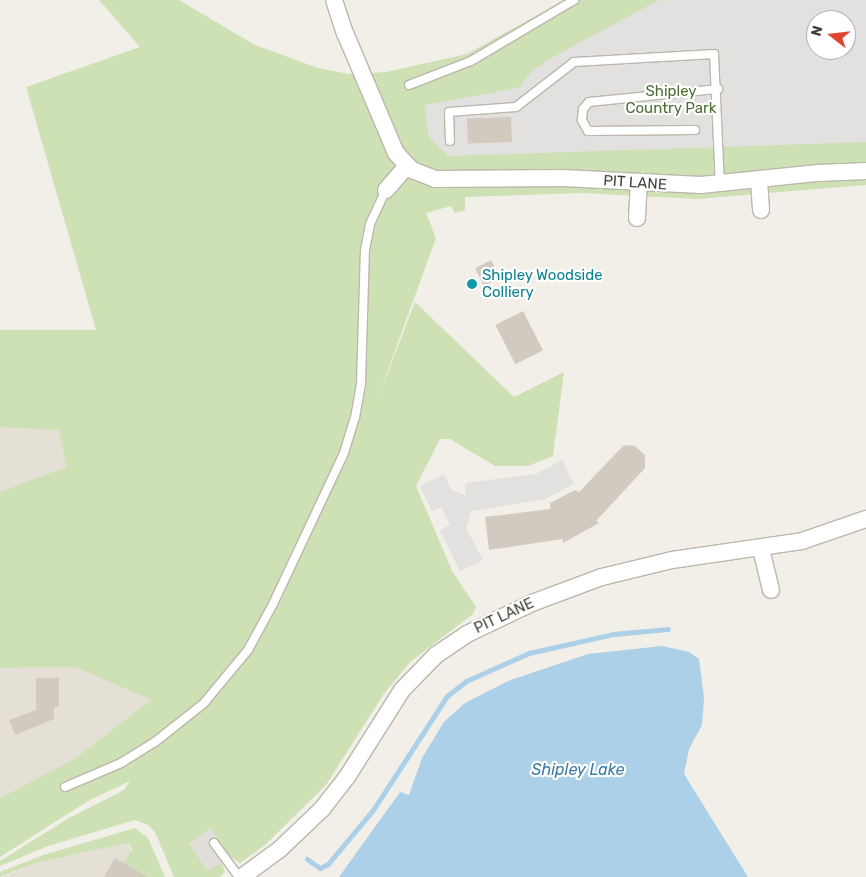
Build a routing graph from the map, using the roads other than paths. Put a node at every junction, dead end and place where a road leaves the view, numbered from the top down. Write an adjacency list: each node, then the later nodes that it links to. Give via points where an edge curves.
1 (334, 0): 7 (street, PIT LANE, via 385,129)
2 (574, 0): 3 (lane, via 471,61)
3 (409, 85)
4 (718, 88): 5 (lane, via 589,102 582,120 588,131); 6 (lane, via 714,54 574,62 516,107 449,112); 11 (lane)
5 (695, 130)
6 (450, 141)
7 (407, 166): 10 (street, PIT LANE, via 427,177 445,181 563,178); 12 (street)
8 (866, 171): 9 (street, PIT LANE)
9 (758, 181): 11 (street, PIT LANE); 13 (street)
10 (639, 184): 11 (street, PIT LANE); 14 (street)
11 (720, 185)
12 (386, 190): 18 (lane, via 370,224 365,250 361,383 355,418 344,453 273,604 248,650 198,708 155,742 121,763)
13 (761, 210)
14 (637, 218)
15 (866, 519): 16 (street, PIT LANE, via 814,538)
16 (761, 549): 17 (street); 20 (street, PIT LANE, via 672,560 602,577 500,616 456,641 427,663 402,690 347,778 322,809 280,849)
17 (771, 590)
18 (65, 787)
19 (214, 843): 20 (lane)
20 (240, 877)

